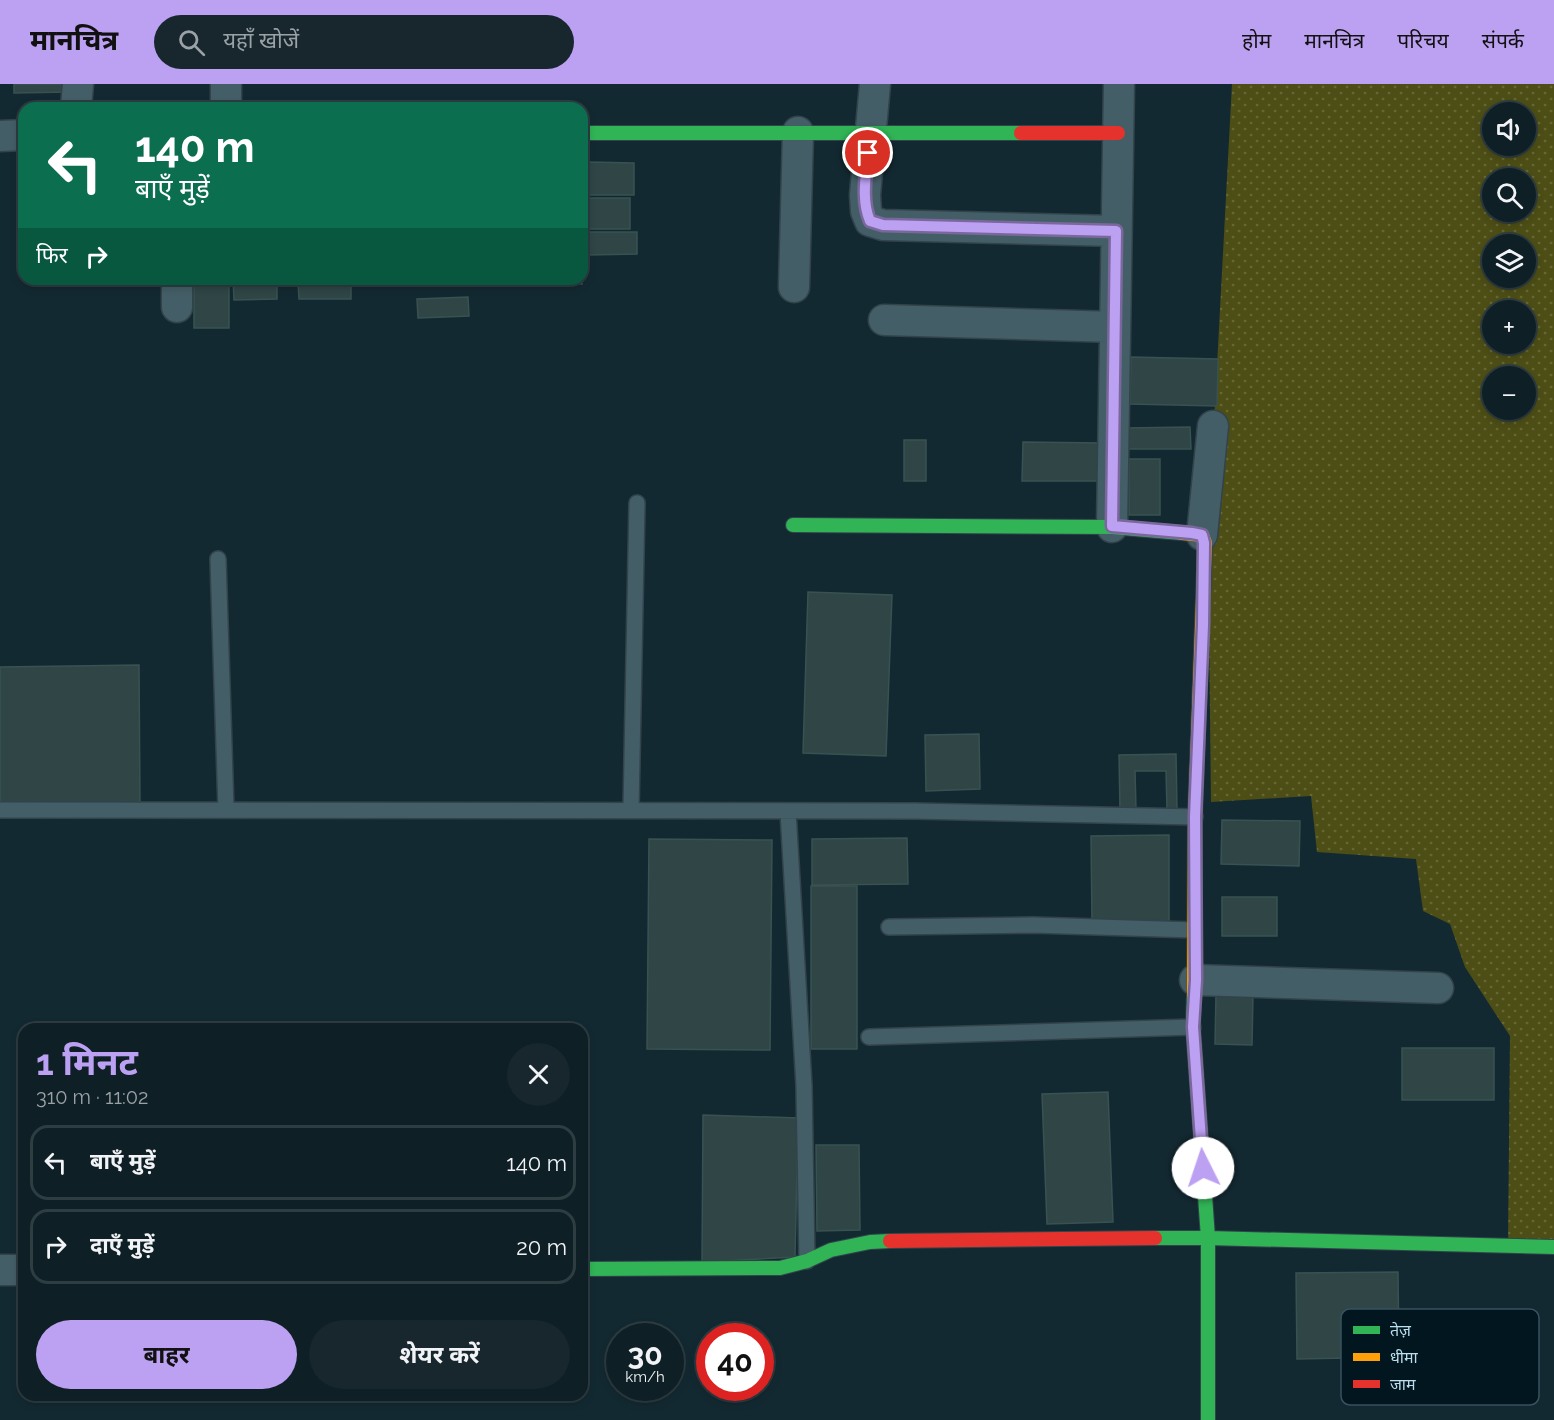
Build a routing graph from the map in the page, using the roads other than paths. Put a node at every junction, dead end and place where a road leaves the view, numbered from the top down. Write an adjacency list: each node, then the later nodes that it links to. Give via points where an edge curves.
1 (78, 84): 5 (street)
2 (226, 84): 6 (street)
3 (875, 84): 8 (street)
4 (1119, 84): 10 (street)
5 (76, 102)
6 (226, 102)
7 (798, 132): 8 (street); 9 (street); 14 (street)
8 (870, 132): 10 (street); 13 (street, via 865,195 870,221 883,225)
9 (588, 133)
10 (1118, 134): 13 (street)
11 (18, 135): 12 (street)
12 (0, 136)
13 (1116, 231): 16 (street)
14 (794, 286)
15 (884, 320): 16 (street)
16 (1114, 327): 20 (street)
17 (1213, 426): 21 (street)
18 (637, 503): 25 (lane)
19 (793, 525): 20 (street)
20 (1112, 526): 21 (street)
21 (1202, 535): 27 (street, via 1203,625)
22 (218, 559): 23 (lane)
23 (226, 809): 24 (lane); 25 (lane)
24 (0, 810)
25 (631, 810): 26 (lane)
26 (788, 811): 27 (lane); 36 (lane, via 804,1086)
27 (1195, 817): 29 (street)
28 (889, 927): 29 (lane, via 1033,925)
29 (1194, 930): 30 (street)
30 (1196, 980): 31 (street); 32 (street)
31 (1438, 988)
32 (1193, 1027): 33 (lane); 34 (street)
33 (869, 1037)
34 (1208, 1238): 35 (street); 36 (street, via 916,1240 860,1244 831,1250); 40 (street)
35 (1554, 1247)
36 (807, 1261): 37 (street, via 780,1268)
37 (588, 1269)
38 (0, 1270): 39 (street)
39 (18, 1270)
40 (1208, 1420)

